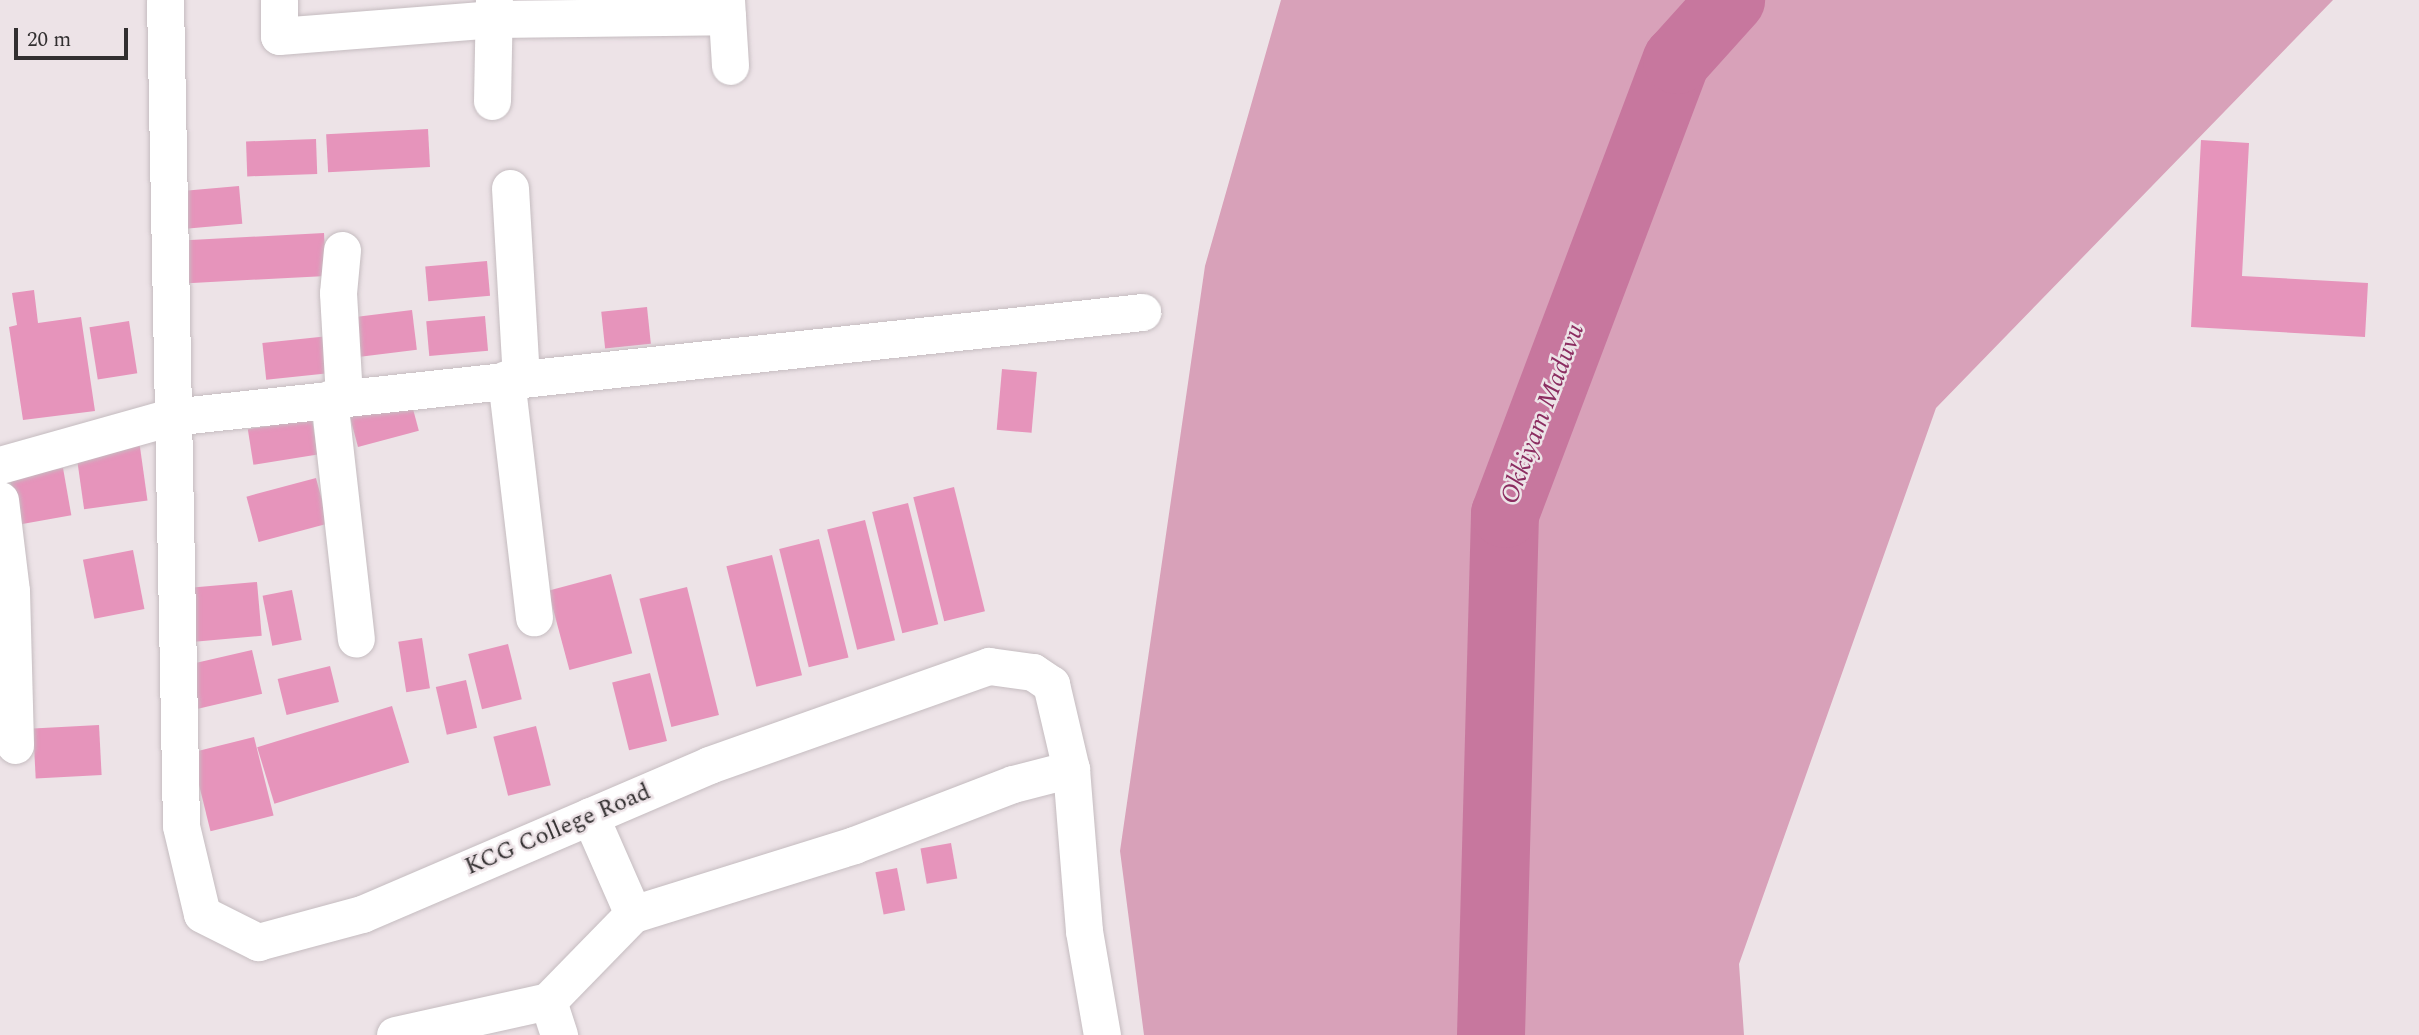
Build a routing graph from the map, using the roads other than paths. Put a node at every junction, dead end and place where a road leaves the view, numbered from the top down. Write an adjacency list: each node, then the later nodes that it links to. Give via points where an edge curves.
1 (165, 0): 12 (street)
2 (279, 0): 4 (street, via 279,36)
3 (726, 8): 4 (street); 5 (street)
4 (494, 9): 6 (street)
5 (730, 66)
6 (492, 101)
7 (510, 188): 10 (street)
8 (342, 250): 11 (street)
9 (1142, 312): 10 (street)
10 (519, 377): 11 (street); 15 (street)
11 (337, 398): 12 (street); 16 (street)
12 (172, 417): 13 (street); 19 (street, KCG College Road, via 181,826 202,914 258,942 362,914)
13 (0, 464)
14 (0, 500): 17 (street, via 11,591)
15 (534, 617)
16 (356, 638)
17 (16, 745)
18 (1071, 769): 19 (street, KCG College Road, via 1051,684 1033,672 989,666 709,765); 20 (street, via 1013,784 854,845); 24 (street, KCG College Road, via 1084,931)
19 (590, 816): 20 (street)
20 (633, 914): 21 (street)
21 (548, 1001): 22 (street); 23 (street)
22 (395, 1035)
23 (559, 1035)
24 (1102, 1035)

